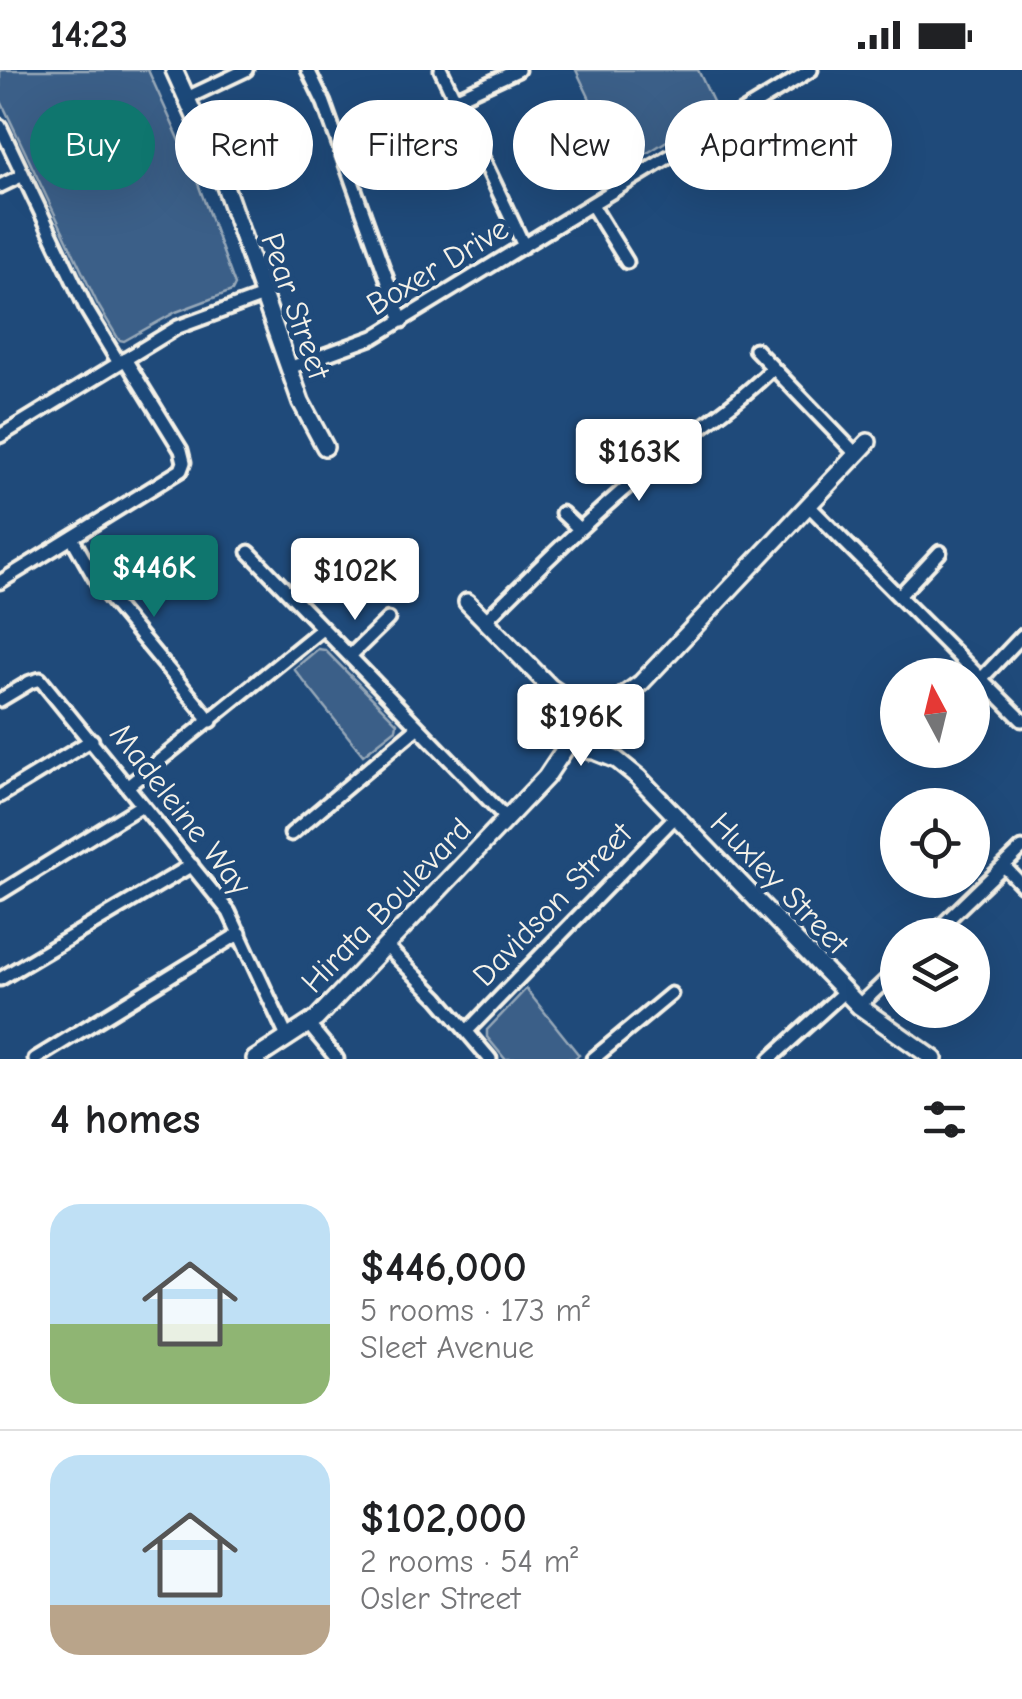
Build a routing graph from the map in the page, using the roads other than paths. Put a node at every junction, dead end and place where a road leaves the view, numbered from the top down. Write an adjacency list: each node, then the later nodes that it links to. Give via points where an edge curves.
1 (174, 70): 7 (street, Pear Street)
2 (246, 70): 7 (street)
3 (308, 70): 16 (street)
4 (441, 70): 8 (street)
5 (518, 70): 8 (street)
6 (811, 70): 12 (street, Boxer Drive)
7 (187, 98): 15 (street, Pear Street)
8 (455, 99): 13 (street)
9 (0, 126): 10 (street)
10 (24, 175): 11 (street); 18 (street, via 87,310)
11 (0, 186)
12 (592, 205): 13 (street, Boxer Drive); 14 (street)
13 (524, 246): 16 (street, Boxer Drive)
14 (627, 262)
15 (263, 296): 18 (street, via 178,327); 19 (street, Pear Street)
16 (402, 321): 19 (street, Boxer Drive, via 360,344)
17 (755, 350): 20 (street)
18 (122, 361): 21 (street); 27 (street, via 184,462 176,474)
19 (288, 368): 22 (street, Pear Street)
20 (772, 369): 23 (street); 26 (street)
21 (0, 436)
22 (325, 448)
23 (862, 448): 24 (street, Hirata Boulevard)
24 (808, 505): 31 (street); 40 (street, Hirata Boulevard)
25 (562, 513): 26 (street)
26 (578, 528): 34 (street)
27 (72, 538): 30 (street); 43 (street, via 100,587)
28 (249, 552): 35 (street)
29 (940, 552): 31 (street)
30 (0, 582)
31 (899, 596): 38 (street)
32 (467, 602): 34 (street)
33 (388, 619): 37 (street)
34 (485, 621): 44 (street)
35 (322, 629): 37 (street); 43 (street)
36 (1022, 636): 39 (street)
37 (350, 656): 46 (street)
38 (960, 658)
39 (990, 670)
40 (640, 683): 44 (street, Hirata Boulevard); 47 (street, Hirata Boulevard)
41 (990, 688): 45 (street)
42 (0, 700): 48 (street, Madeleine Way, via 40,679)
43 (211, 720): 52 (street)
44 (584, 720): 47 (street, via 611,719); 49 (street, via 578,744); 51 (street, Hirata Boulevard)
45 (1022, 720)
46 (418, 727): 56 (street); 57 (street)
47 (614, 732): 49 (street, via 610,745); 50 (street, Huxley Street)
48 (92, 740): 52 (street, Madeleine Way); 53 (street)
49 (594, 752): 50 (street, Huxley Street); 51 (street, Hirata Boulevard)
50 (638, 777): 55 (street, Huxley Street)
51 (546, 778): 56 (street, Hirata Boulevard)
52 (128, 786): 54 (street, Madeleine Way)
53 (0, 796)
54 (142, 805): 59 (street, Madeleine Way); 62 (street)
55 (676, 816): 68 (street, Huxley Street); 72 (street, Davidson Street)
56 (507, 819): 65 (street, Hirata Boulevard)
57 (291, 834)
58 (1022, 848): 60 (street)
59 (192, 865): 64 (street, Madeleine Way); 66 (street)
60 (1004, 866): 61 (street); 63 (street)
61 (1022, 885)
62 (0, 892)
63 (950, 918)
64 (240, 933): 73 (street, Madeleine Way); 74 (street)
65 (385, 945): 71 (street, Hirata Boulevard); 72 (street)
66 (0, 979)
67 (880, 987): 70 (street)
68 (845, 991): 70 (street, Huxley Street); 79 (street)
69 (672, 994): 78 (street)
70 (860, 1006): 80 (street, Huxley Street)
71 (309, 1025): 73 (street, Hirata Boulevard); 76 (street)
72 (468, 1032): 77 (street)
73 (288, 1039): 75 (street, Hirata Boulevard)
74 (36, 1059)
75 (255, 1059)
76 (337, 1059)
77 (490, 1059)
78 (593, 1059)
79 (770, 1059)
80 (934, 1059)

